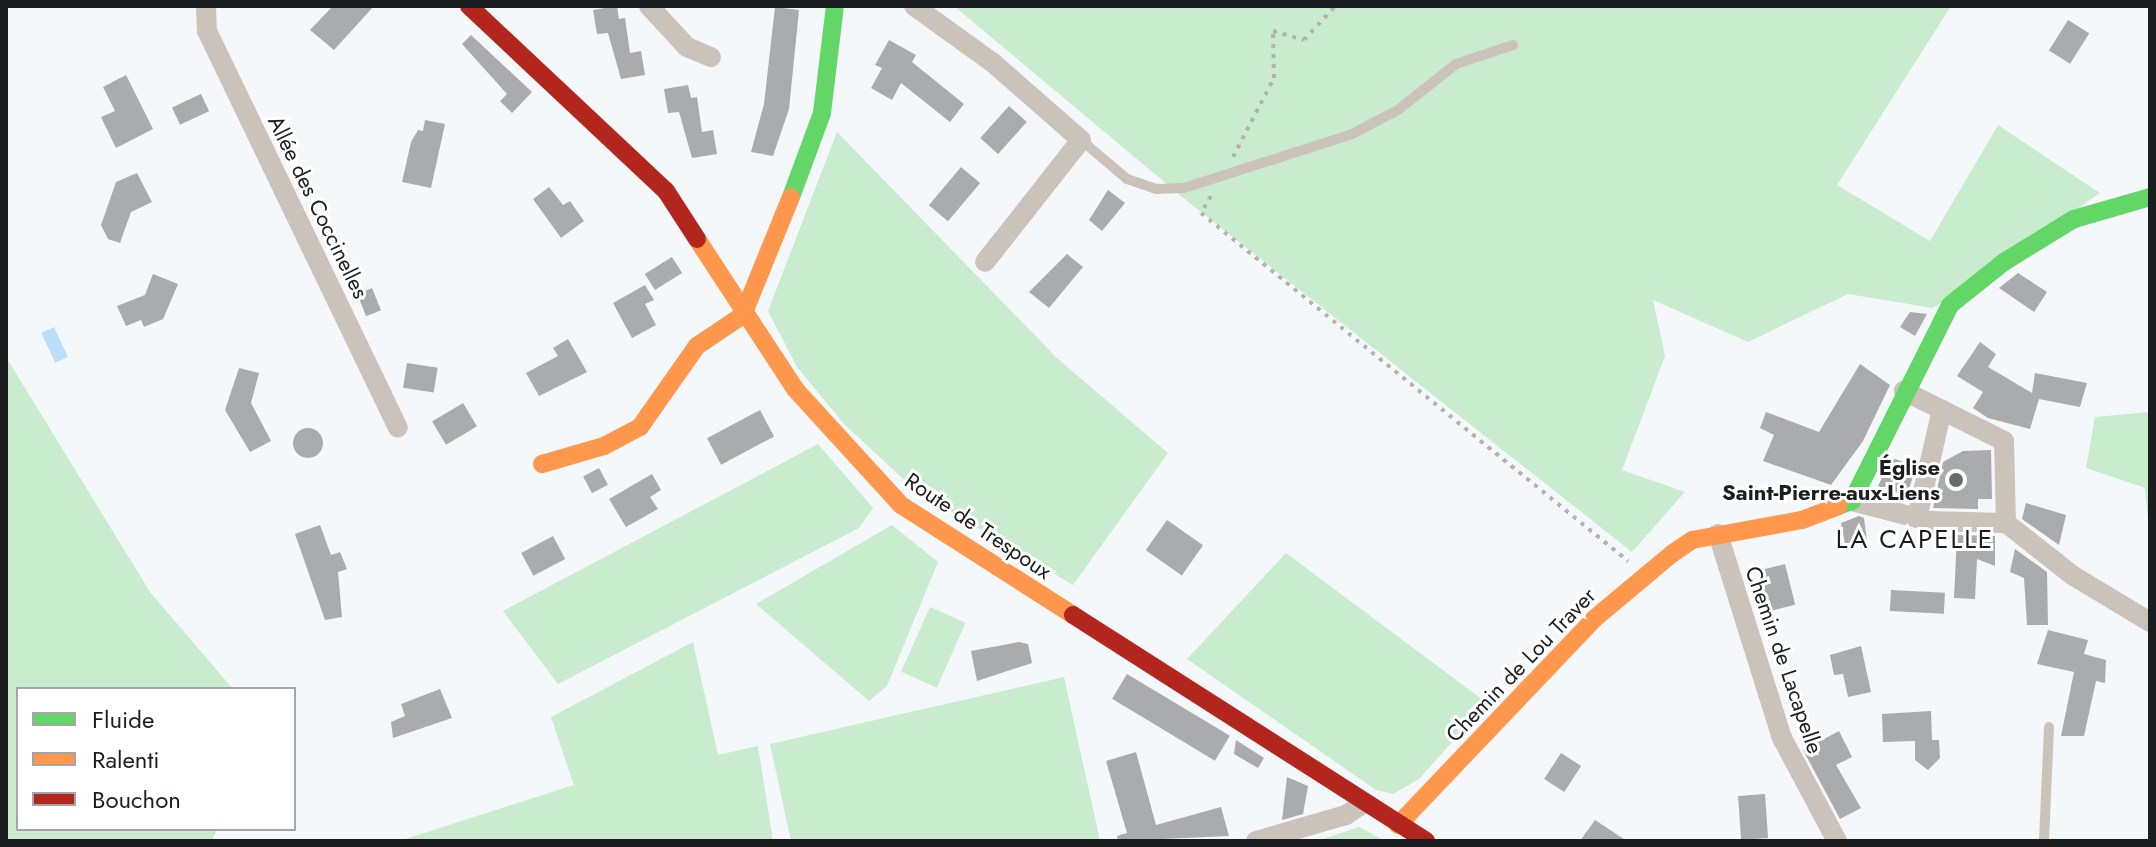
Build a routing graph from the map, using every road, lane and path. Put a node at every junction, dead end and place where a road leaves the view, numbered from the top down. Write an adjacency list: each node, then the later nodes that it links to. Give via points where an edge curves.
1 (206, 6): 16 (street, Allée des Coccinelles, via 205,27)
2 (469, 6): 13 (street, Route de Trespoux, via 666,191)
3 (649, 6): 8 (street, via 687,47)
4 (835, 6): 13 (street, via 822,113 760,288)
5 (914, 6): 9 (street, via 992,62)
6 (1335, 6): 10 (path, via 1304,40 1273,31 1274,78)
7 (1513, 45): 10 (lane, via 1456,64 1398,110 1352,134)
8 (711, 57)
9 (1081, 140): 10 (lane, via 1127,179 1156,189); 12 (street)
10 (1222, 179): 22 (path, via 1201,213 1628,562)
11 (2150, 197): 14 (street, via 2074,219 2004,262 1950,305)
12 (985, 262)
13 (743, 315): 17 (street, via 697,346 640,427 604,446); 25 (street, Route de Trespoux, via 795,389 901,505)
14 (1904, 391): 15 (street); 18 (street)
15 (1942, 410): 19 (street); 20 (street, via 2004,441)
16 (398, 427)
17 (542, 464)
18 (1852, 501): 19 (street); 21 (street, Chemin de Lou Traver, via 1802,520)
19 (1917, 518): 20 (street)
20 (1997, 527): 23 (street)
21 (1718, 534): 26 (street, Chemin de Lou Traver, via 1692,540 1673,553 1594,619); 29 (street, Chemin de Lacapelle, via 1782,738)
22 (1640, 552)
23 (2150, 622)
24 (2049, 727): 30 (lane)
25 (1364, 803): 26 (street, Route de Trespoux); 27 (street, via 1346,815)
26 (1398, 825): 28 (street, Route de Trespoux)
27 (1256, 841)
28 (1426, 841)
29 (1837, 841)
30 (2044, 841)

